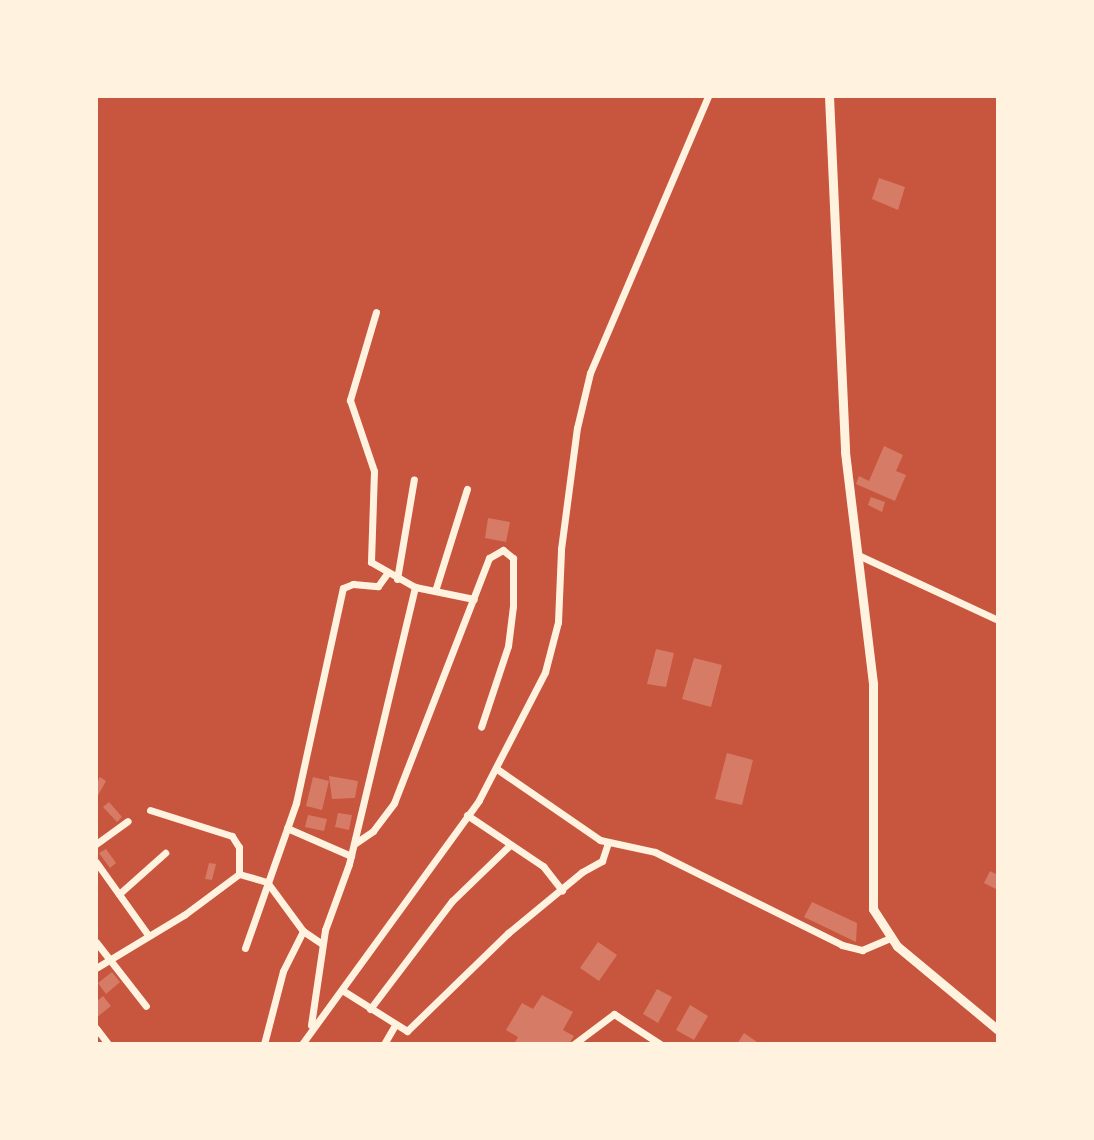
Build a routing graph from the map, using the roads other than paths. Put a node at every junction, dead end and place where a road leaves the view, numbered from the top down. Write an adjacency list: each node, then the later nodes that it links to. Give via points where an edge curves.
1 (708, 96): 14 (street, via 590,373 576,428 553,647 534,698)
2 (829, 96): 6 (street, via 845,452)
3 (376, 313): 7 (street, via 350,400 374,471 371,562)
4 (414, 479): 8 (street)
5 (467, 489): 10 (street)
6 (858, 555): 12 (street); 32 (street, via 873,684 869,883 873,909)
7 (386, 575): 8 (street); 18 (street, via 378,586 343,588 327,679)
8 (397, 579): 9 (street)
9 (415, 587): 10 (street); 20 (street)
10 (435, 591): 11 (street)
11 (474, 599): 13 (street, via 494,551 509,553 513,606 508,646); 20 (street, via 394,803 373,831)
12 (998, 620)
13 (481, 727)
14 (496, 769): 16 (street); 22 (street)
15 (150, 810): 26 (street, via 232,836 239,847)
16 (467, 816): 21 (street); 38 (street)
17 (128, 821): 19 (street)
18 (287, 828): 24 (street); 27 (street)
19 (96, 844)
20 (354, 844): 24 (street)
21 (509, 846): 28 (street, via 542,866); 40 (street, via 452,901)
22 (606, 850): 28 (street); 32 (street, via 655,852 853,950)
23 (166, 853): 29 (street)
24 (351, 856): 34 (street)
25 (96, 862): 29 (street)
26 (239, 874): 27 (street); 31 (street)
27 (267, 882): 30 (street); 35 (street)
28 (562, 890): 43 (street, via 509,933 412,1026)
29 (119, 894): 31 (street)
30 (303, 931): 34 (street); 47 (street, via 283,971)
31 (148, 935): 36 (street)
32 (890, 938): 44 (street)
33 (96, 942): 36 (street)
34 (323, 943): 41 (street)
35 (245, 948)
36 (109, 959): 37 (street); 39 (street)
37 (96, 968)
38 (342, 990): 40 (street); 41 (street)
39 (146, 1006)
40 (370, 1009): 43 (street)
41 (311, 1026): 45 (street)
42 (96, 1028): 46 (street)
43 (398, 1029): 48 (street)
44 (998, 1030)
45 (305, 1043)
46 (108, 1044)
47 (264, 1044)
48 (384, 1044)
49 (574, 1044): 50 (street, via 614,1014)
50 (660, 1044)

